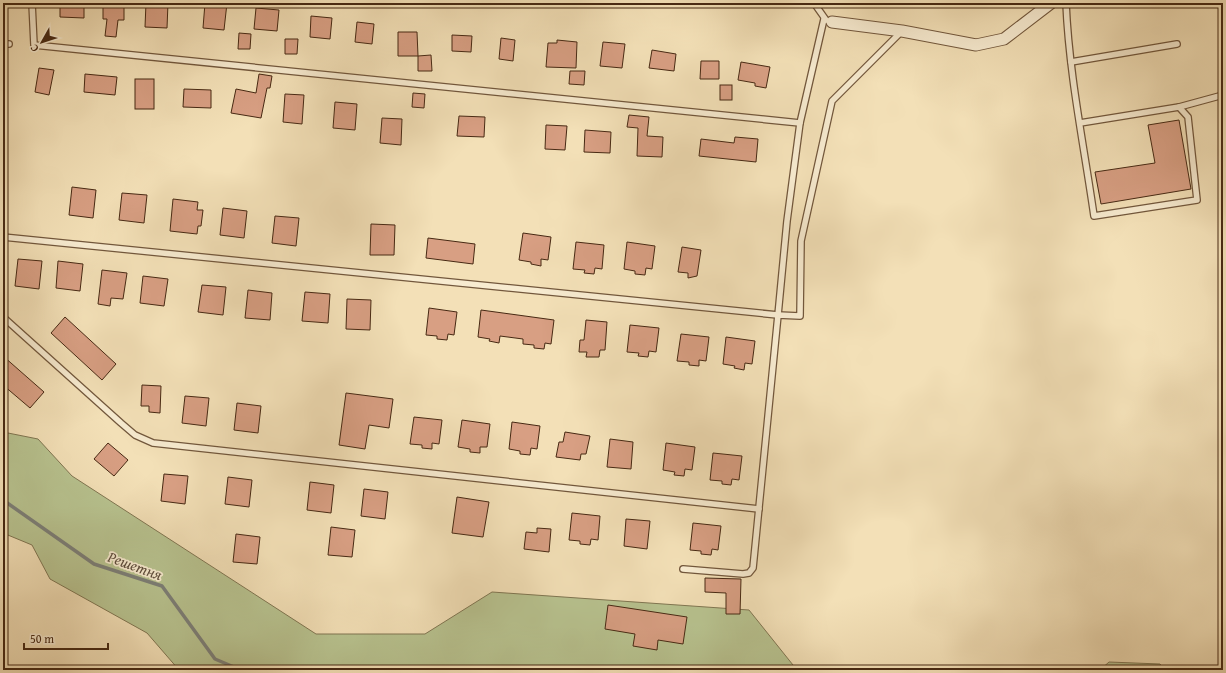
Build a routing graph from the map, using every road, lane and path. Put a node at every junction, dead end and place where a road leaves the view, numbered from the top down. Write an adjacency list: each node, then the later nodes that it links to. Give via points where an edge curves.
1 (32, 3): 11 (lane, via 34,45)
2 (814, 3): 5 (lane)
3 (1051, 3): 6 (street, via 1004,39 976,45)
4 (1066, 3): 8 (lane)
5 (828, 20): 6 (street); 11 (lane)
6 (902, 31): 14 (lane, via 832,101 801,241 800,316)
7 (1177, 44): 8 (lane)
8 (1071, 62): 12 (lane)
9 (1223, 95): 10 (lane)
10 (1179, 107): 12 (lane); 12 (lane, via 1188,117 1197,200 1094,216)
11 (800, 122): 14 (lane)
12 (1080, 122)
13 (3, 237): 14 (lane)
14 (778, 315): 16 (lane)
15 (3, 317): 16 (lane, via 131,431 153,443)
16 (759, 509): 17 (lane, via 753,568 749,573 726,574)
17 (683, 569)

